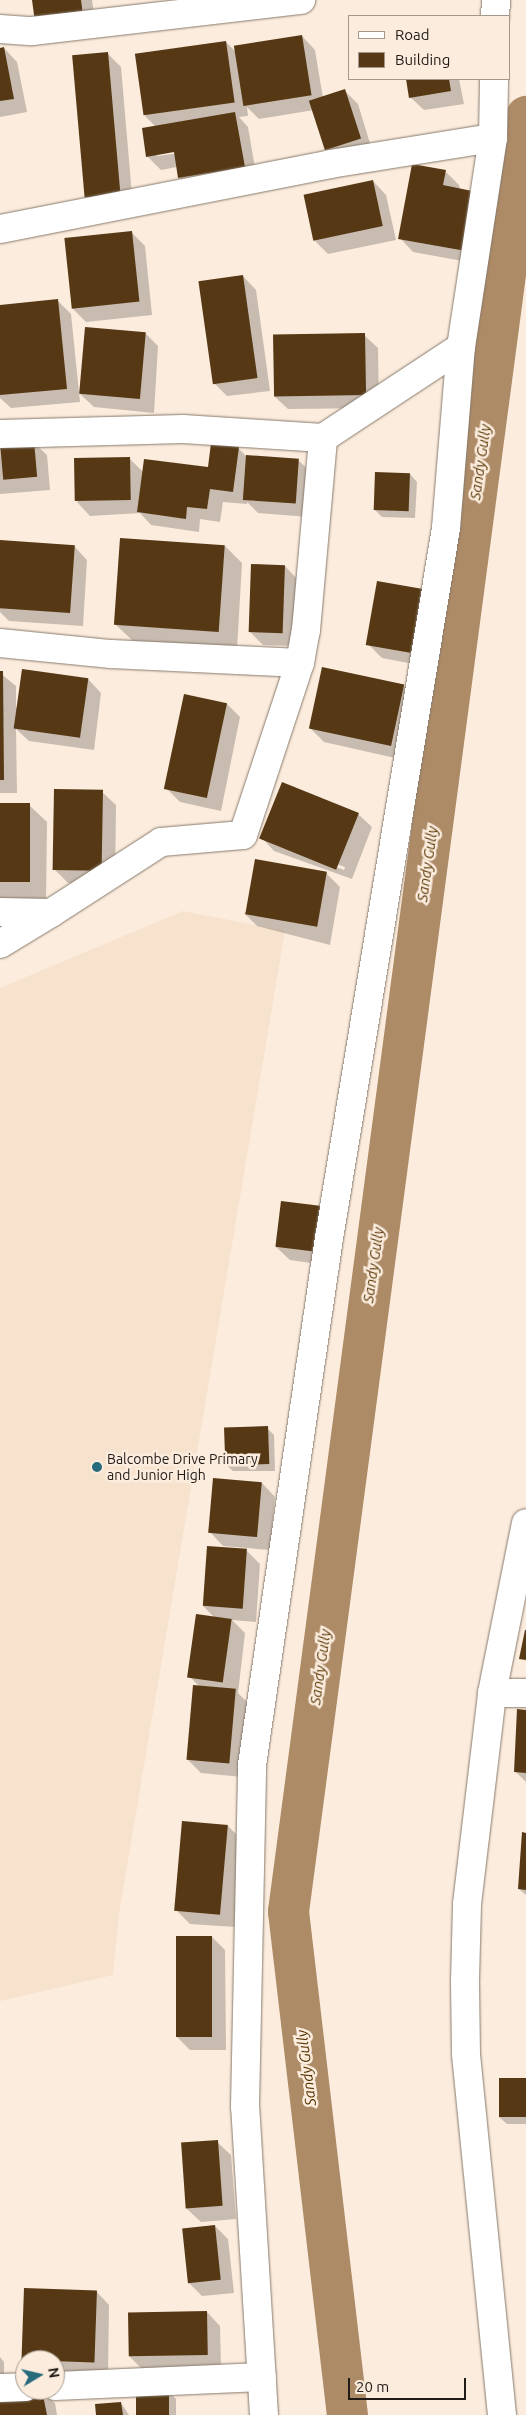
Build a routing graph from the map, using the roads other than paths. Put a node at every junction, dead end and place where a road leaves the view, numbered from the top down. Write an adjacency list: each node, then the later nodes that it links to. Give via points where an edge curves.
1 (301, 0): 3 (street)
2 (496, 0): 4 (street)
3 (127, 10): 5 (street, via 32,31)
4 (495, 15)
5 (0, 29)
6 (494, 80): 7 (street)
7 (493, 138): 8 (street, via 330,164); 9 (street)
8 (0, 229)
9 (461, 347): 11 (street); 20 (street, via 446,528 329,1238 252,1765 246,2107)
10 (0, 434): 11 (street, via 183,429)
11 (323, 438): 13 (street, via 306,630)
12 (0, 643): 13 (street, via 111,654)
13 (300, 663): 15 (street, via 243,835 161,842)
14 (0, 912): 15 (street)
15 (50, 914): 16 (street)
16 (0, 944)
17 (526, 1523): 18 (street)
18 (492, 1693): 19 (street); 25 (street, via 467,1904 465,1981 467,2064)
19 (526, 1693)
20 (262, 2377): 21 (street); 24 (street)
21 (65, 2386)
22 (15, 2387): 23 (street)
23 (0, 2388)
24 (264, 2415)
25 (502, 2415)

